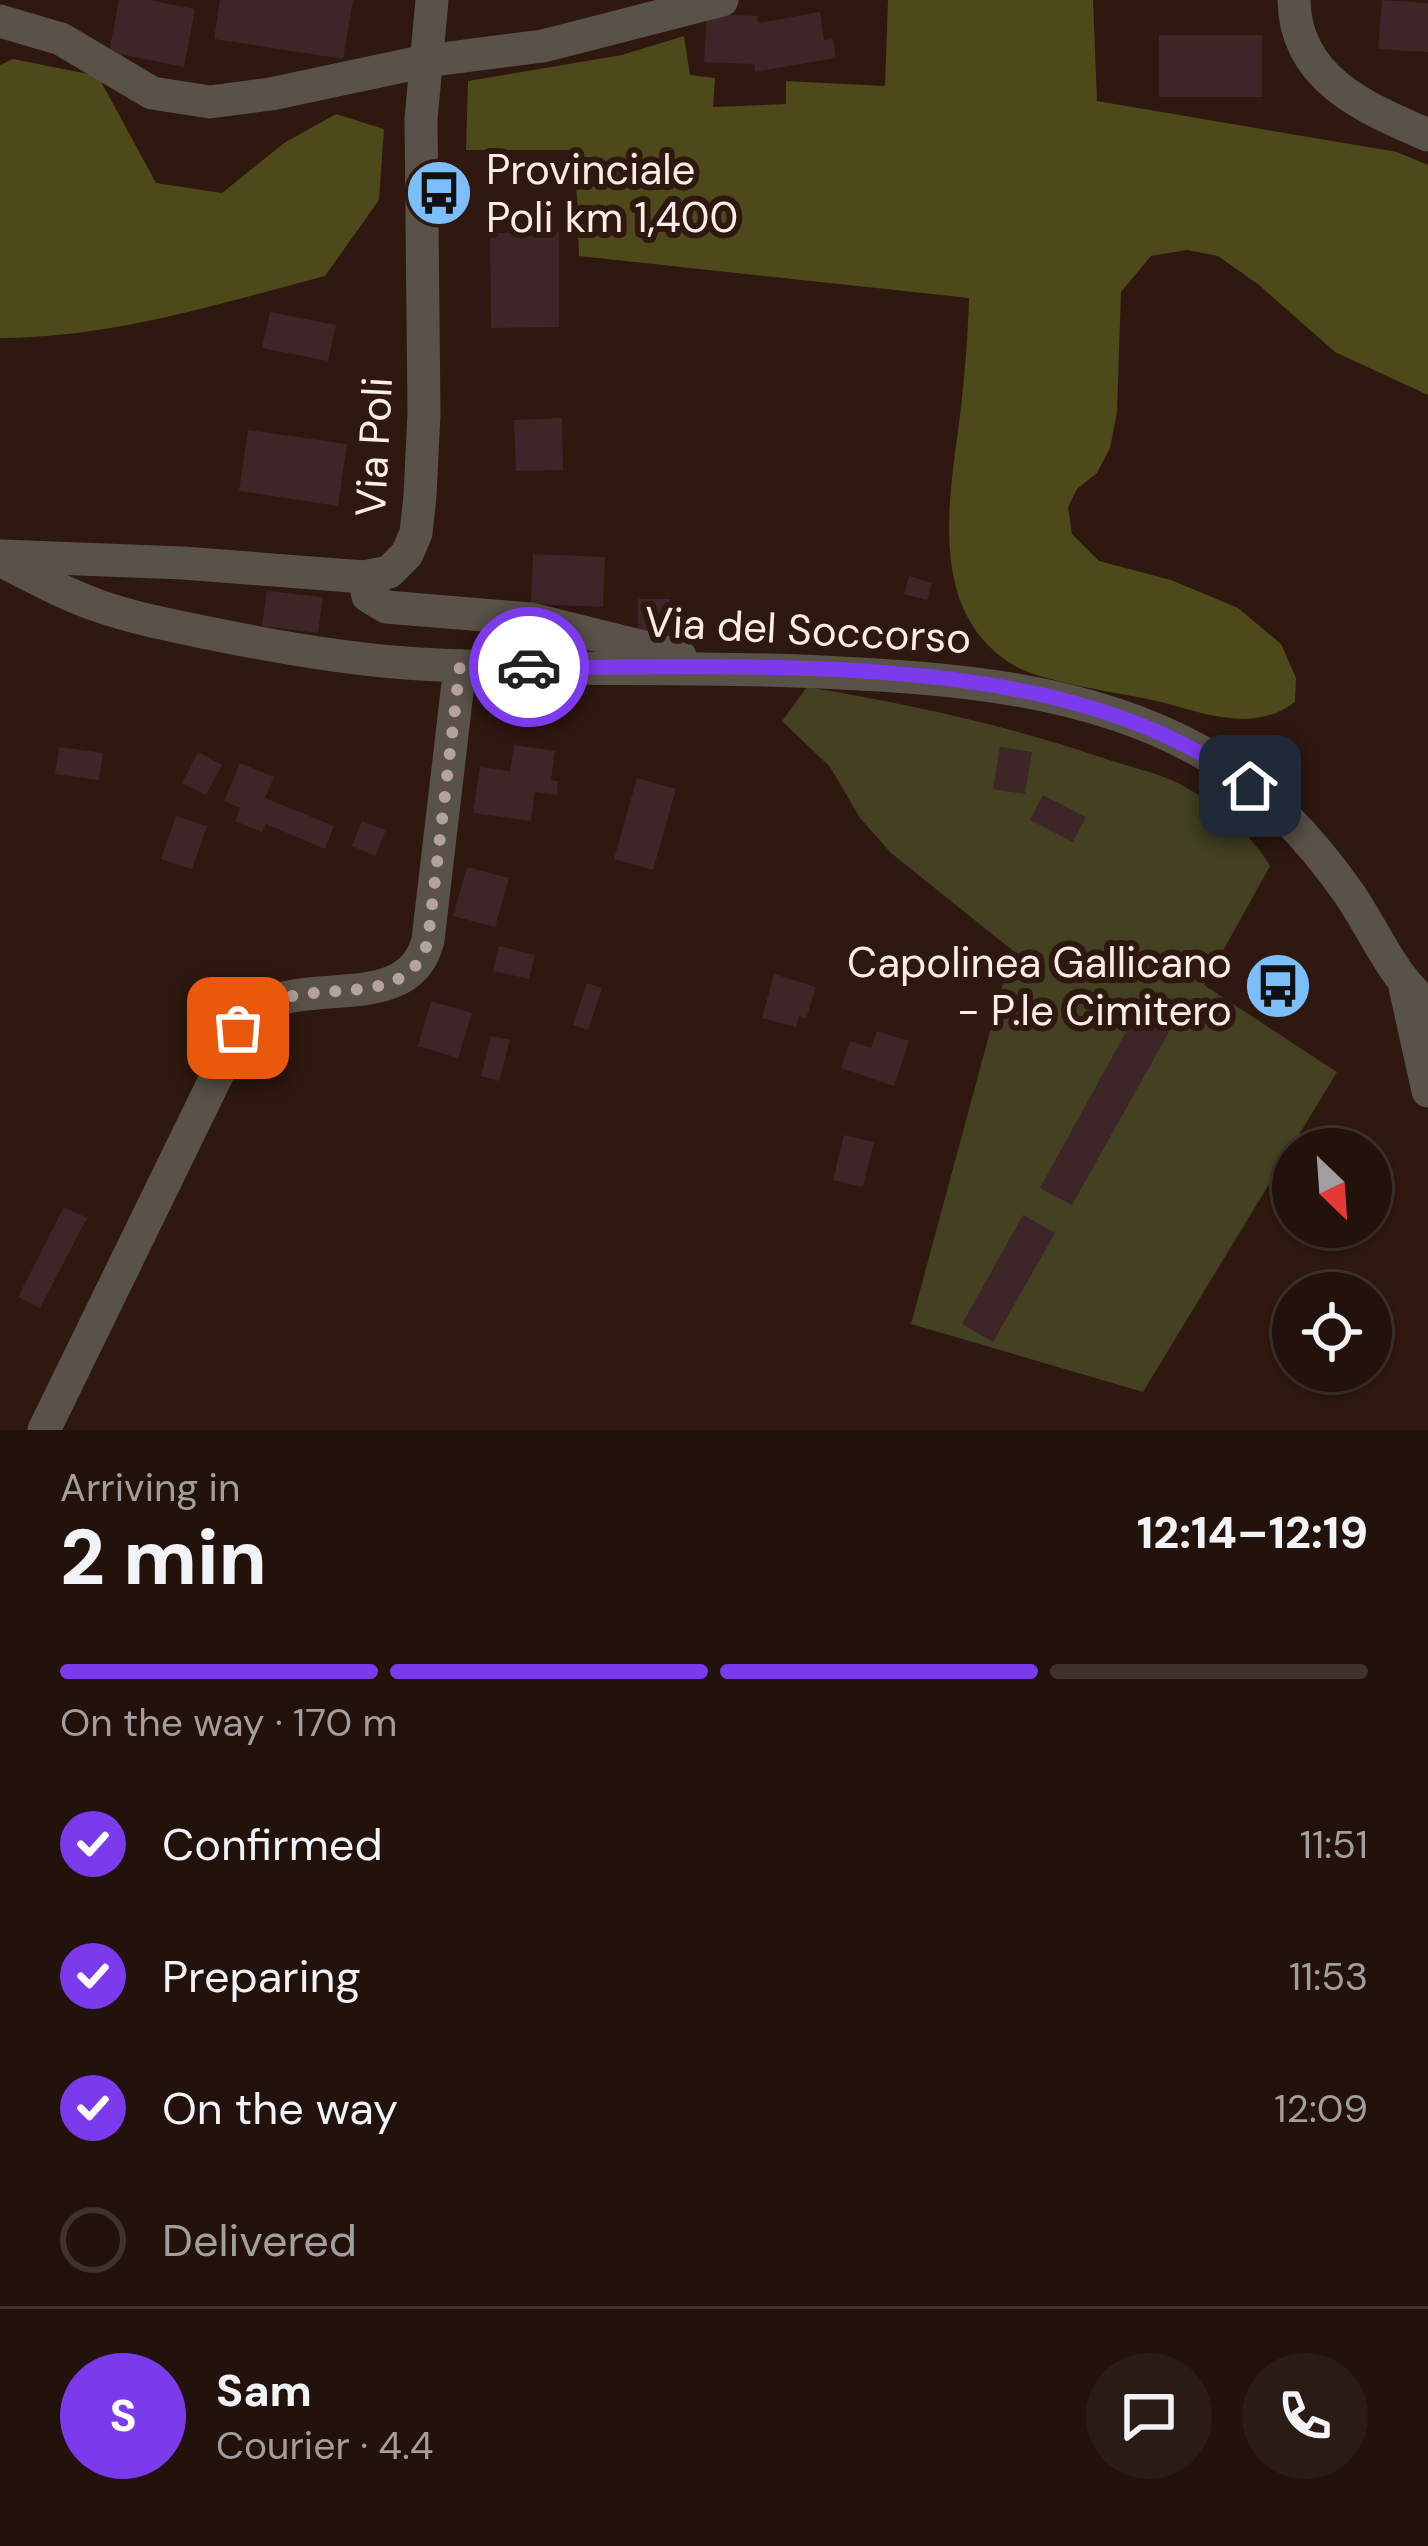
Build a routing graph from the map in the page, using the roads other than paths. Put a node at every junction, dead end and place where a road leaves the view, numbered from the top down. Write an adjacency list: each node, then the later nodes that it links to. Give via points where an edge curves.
1 (432, 0): 5 (street, Via Poli)
2 (722, 0): 5 (street, via 543,46)
3 (1294, 0): 6 (street, via 1300,38 1320,73 1366,107)
4 (0, 21): 5 (street, via 61,39 135,86 186,101 255,96)
5 (426, 61): 8 (street, Via Poli, via 416,532 400,564)
6 (1428, 135)
7 (0, 558): 8 (street, Via Poli); 9 (street, Via del Soccorso, via 84,601 153,622 338,656)
8 (364, 577): 10 (street, via 368,596 386,608 531,619)
9 (460, 666): 10 (street, Via del Soccorso); 13 (street, via 422,958 384,985 281,997 244,1020)
10 (717, 667): 11 (street, Via del Soccorso, via 988,683 1189,745 1250,786 1301,835)
11 (1416, 996): 12 (street, Via del Soccorso)
12 (1428, 1091)
13 (44, 1430)

